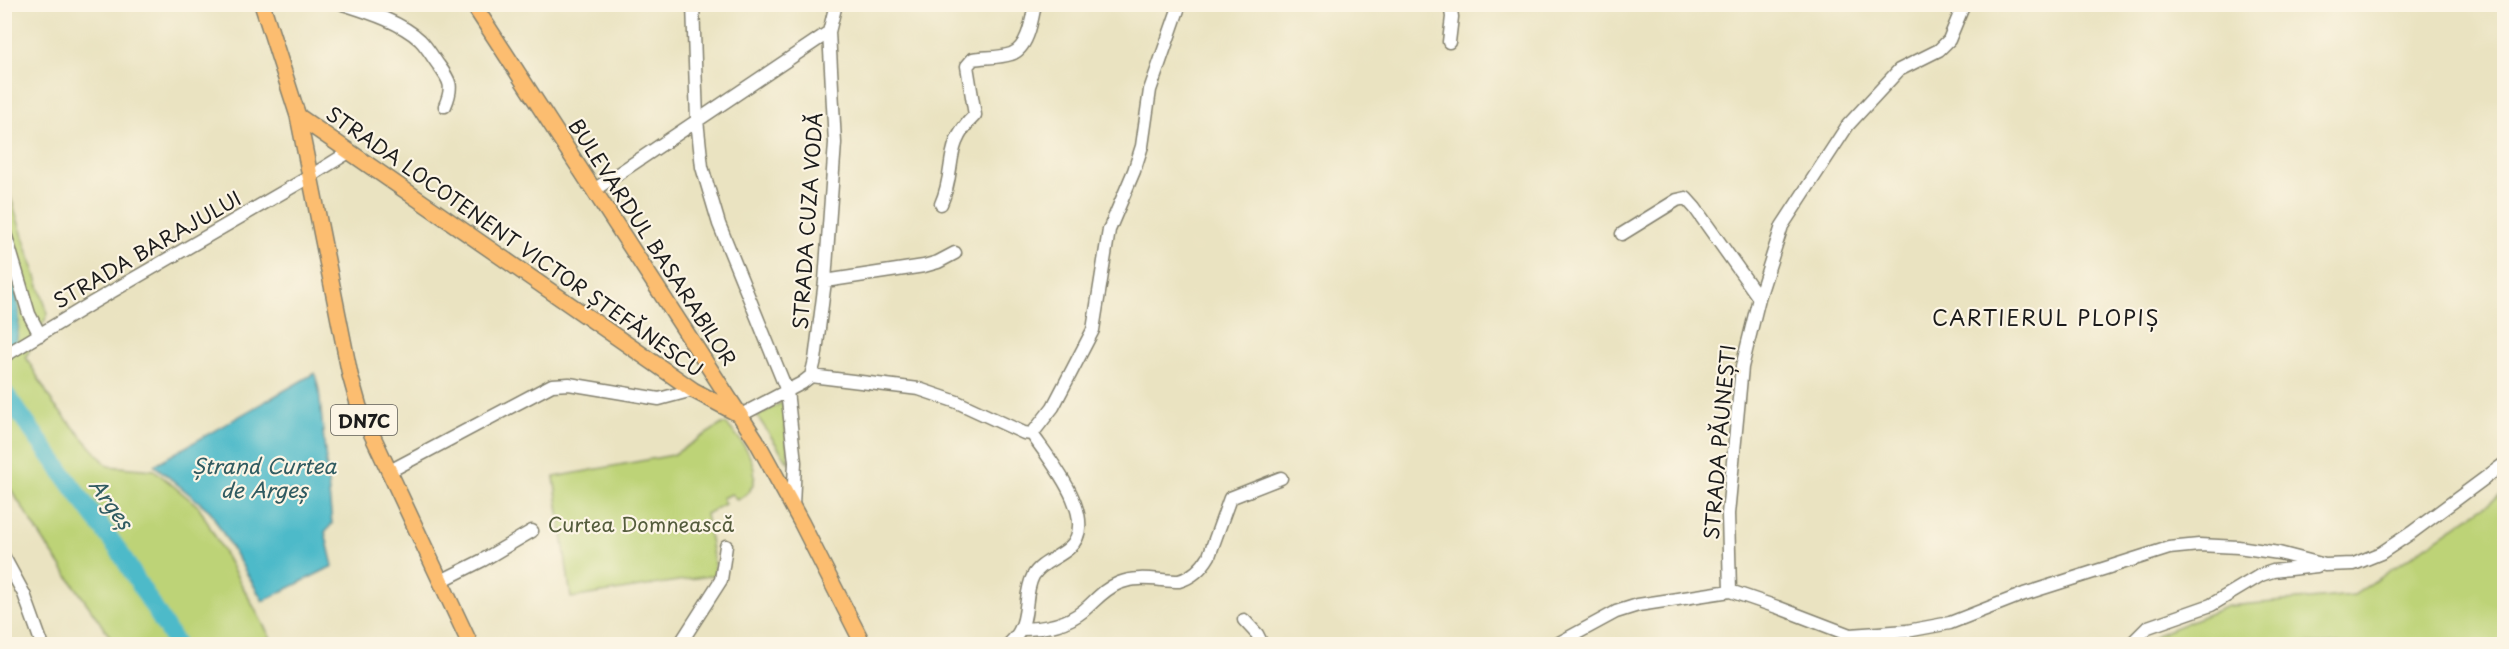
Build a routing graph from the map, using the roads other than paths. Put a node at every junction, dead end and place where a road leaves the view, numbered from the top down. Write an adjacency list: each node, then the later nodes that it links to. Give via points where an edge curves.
1 (262, 4): 13 (main road, DN7C)
2 (343, 4): 12 (street, via 381,18 422,42 449,81 451,92)
3 (473, 4): 17 (main road, BULEVARDUL BASARABILOR)
4 (693, 4): 14 (street)
5 (836, 4): 10 (street, STRADA CUZA VODĂ)
6 (1035, 4): 18 (street, via 1028,32 1016,51 973,59 967,66 975,115 965,124 953,148 948,189)
7 (1180, 4): 30 (street, via 1150,90 1140,154 1109,230 1093,330 1053,407)
8 (1450, 4): 11 (street)
9 (1964, 4): 23 (street, STRADA PĂUNEȘTI, via 1950,40 1939,50 1899,70 1848,125 1782,226)
10 (829, 32): 14 (street); 22 (street, STRADA CUZA VODĂ, via 836,126)
11 (1449, 42)
12 (445, 106)
13 (298, 116): 15 (main road, STRADA LOCOTENENT VICTOR ȘTEFĂNESCU); 16 (main road, DN7C)
14 (697, 120): 17 (street); 28 (street, via 702,167 712,203)
15 (349, 152): 16 (street, STRADA BARAJULUI); 27 (main road, STRADA LOCOTENENT VICTOR ȘTEFĂNESCU)
16 (309, 177): 24 (street, STRADA BARAJULUI); 32 (main road, DN7C, via 354,391)
17 (594, 190): 29 (main road, BULEVARDUL BASARABILOR)
18 (941, 204)
19 (4, 230): 24 (street, via 29,314)
20 (1622, 234): 23 (street, via 1686,198)
21 (955, 253): 22 (street, via 924,266)
22 (825, 281): 26 (street, STRADA CUZA VODĂ)
23 (1759, 298): 40 (street, STRADA PĂUNEȘTI, via 1742,367 1728,514)
24 (40, 335): 25 (street, STRADA BARAJULUI)
25 (4, 356)
26 (811, 376): 28 (street); 30 (street, via 919,389)
27 (693, 390): 29 (main road, STRADA LOCOTENENT VICTOR ȘTEFĂNESCU); 32 (street, via 659,399 569,384 552,385)
28 (787, 391): 29 (street); 34 (street, via 795,462)
29 (741, 415): 34 (main road, BULEVARDUL BASARABILOR)
30 (1032, 434): 42 (street, via 1072,496 1079,527 1070,547 1033,576)
31 (2505, 464): 38 (street, via 2382,553 2354,564)
32 (388, 472): 39 (main road, DN7C)
33 (1281, 478): 42 (street, via 1230,498 1209,556 1187,578 1126,580 1104,591 1063,623)
34 (793, 506): 46 (main road, BULEVARDUL BASARABILOR)
35 (532, 531): 39 (street)
36 (726, 546): 45 (street, via 721,580)
37 (4, 557): 43 (street, via 24,594)
38 (2325, 566): 40 (street, via 2238,547 2199,545 2169,549 2024,594 1950,623 1850,635); 50 (street, via 2261,575 2211,605 2148,627)
39 (441, 581): 44 (main road, DN7C)
40 (1730, 591): 49 (street, via 1638,605 1616,612)
41 (1244, 620): 48 (street)
42 (1021, 629): 47 (street)
43 (42, 645)
44 (470, 645)
45 (681, 645)
46 (863, 645)
47 (1009, 645)
48 (1262, 645)
49 (1557, 645)
50 (2132, 645)

